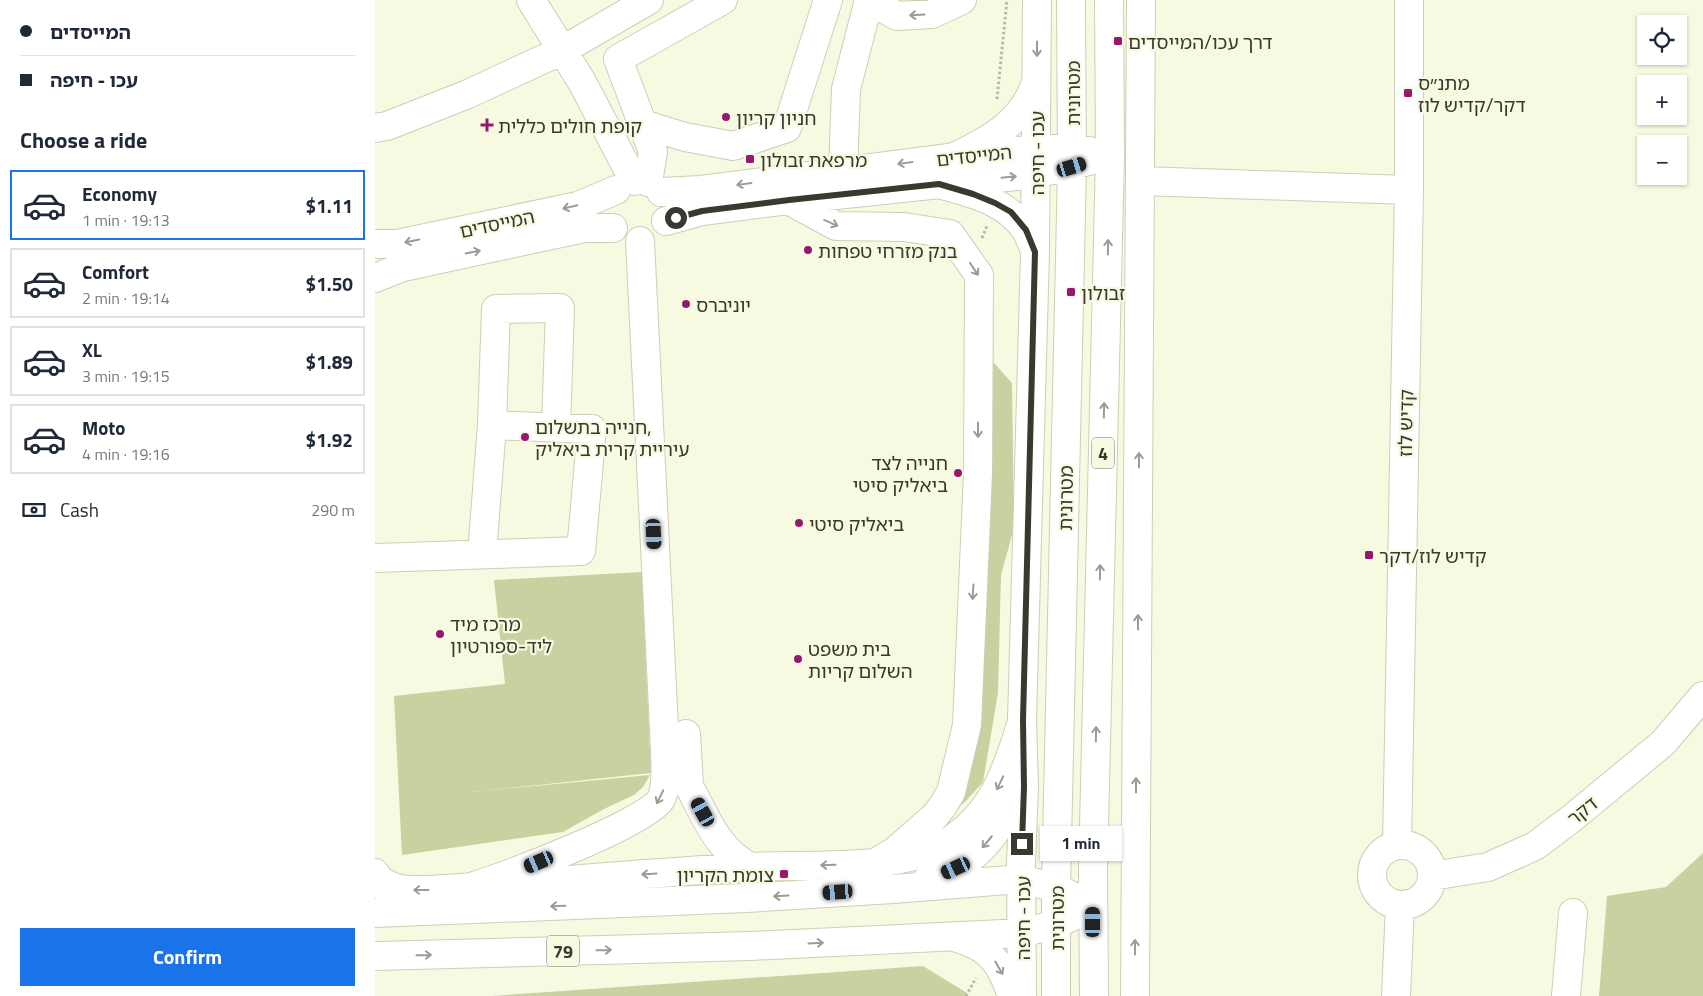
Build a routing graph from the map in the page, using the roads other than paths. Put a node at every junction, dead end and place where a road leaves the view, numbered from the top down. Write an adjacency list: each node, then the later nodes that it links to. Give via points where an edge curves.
1 (531, 0): 13 (main road)
2 (649, 0): 13 (main road)
3 (723, 0): 15 (main road, via 618,60)
4 (828, 0): 15 (main road, via 787,128 733,146 685,137)
5 (869, 0): 6 (main road, one-way to 5, via 932,14 897,16); 23 (main road, via 846,89)
6 (962, 0)
7 (1037, 0): 14 (main road, עכו - חיפה, one-way to 14)
8 (1071, 0): 20 (main road, מטרונית)
9 (1109, 0): 12 (main road, 4)
10 (1141, 0): 16 (main road)
11 (1409, 0): 26 (main road, קדיש לוז)
12 (1109, 47): 16 (main road); 18 (main road, 4)
13 (563, 50): 17 (main road, via 468,94); 25 (main road)
14 (1037, 79): 19 (main road, via 1025,106 1014,120 993,137); 21 (main road, עכו - חיפה)
15 (643, 124): 25 (main road, via 653,152)
16 (1141, 124): 22 (main road)
17 (375, 128)
18 (1110, 155): 20 (main road, המייסדים); 52 (main road, 4, one-way to 18)
19 (957, 156): 21 (main road, המייסדים); 23 (main road, המייסדים, one-way to 23)
20 (1072, 158): 21 (main road, המייסדים); 49 (main road, מטרונית)
21 (1036, 162): 24 (main road, המייסדים, one-way to 21); 32 (main road, עכו - חיפה)
22 (1141, 181): 26 (main road); 64 (main road, one-way to 22)
23 (844, 182): 24 (main road, המייסדים); 25 (main road, המייסדים, one-way to 25, via 701,190); 27 (main road, המייסדים)
24 (939, 184): 32 (main road, via 973,194 1011,212 1026,230)
25 (640, 186): 28 (main road, via 667,205); 29 (main road, via 610,199 607,209); 31 (main road, המייסדים, one-way to 31, via 578,206 397,244)
26 (1409, 190): 42 (main road, קדיש לוז)
27 (789, 200): 28 (main road, המייסדים, via 702,211); 43 (main road, one-way to 43, via 836,226 904,227 950,234 979,275 978,473 967,726 951,792 943,807 895,851)
28 (666, 221): 30 (main road, via 657,234)
29 (613, 228): 30 (main road, via 620,236); 33 (main road, המייסדים, one-way to 29, via 403,267 575,230)
30 (640, 241): 40 (main road)
31 (375, 244)
32 (1035, 252): 39 (main road, עכו - חיפה)
33 (375, 278)
34 (492, 425): 35 (main road); 35 (main road, via 496,309 518,299 560,308); 36 (main road)
35 (556, 428): 36 (main road, via 592,430 581,551)
36 (482, 554): 37 (main road)
37 (375, 558)
38 (1703, 696): 46 (main road, דקר, via 1663,743 1535,846 1488,867)
39 (1023, 720): 41 (main road, עכו - חיפה); 43 (main road, one-way to 43, via 996,792 973,822 957,836 931,850 908,858)
40 (675, 741): 44 (main road, via 689,786 722,845); 48 (main road, one-way to 48, via 664,793 652,809 521,870)
41 (1024, 787): 47 (main road, עכו - חיפה); 50 (main road, one-way to 50, via 999,828 969,861 942,875)
42 (1397, 845): 46 (main road, via 1422,852 1431,867); 51 (main road, via 1381,854 1372,871 1376,890 1391,903)
43 (877, 862): 44 (main road, one-way to 44)
44 (750, 867): 48 (main road, one-way to 48)
45 (377, 876): 48 (main road, one-way to 45, via 401,890); 53 (main road, via 399,903)
46 (1432, 876): 51 (main road, via 1425,894 1409,904)
47 (1021, 879): 49 (main road); 50 (main road); 57 (main road, עכו - חיפה)
48 (467, 888)
49 (1056, 888): 52 (main road); 56 (main road, מטרונית)
50 (893, 889): 53 (main road, one-way to 53)
51 (1400, 905): 65 (main road)
52 (1093, 906): 56 (main road, 79); 63 (main road, 4)
53 (425, 911): 54 (main road)
54 (375, 913)
55 (1573, 913): 66 (main road)
56 (1057, 924): 57 (main road, 79); 62 (main road, מטרונית)
57 (1022, 933): 58 (main road, 79); 61 (main road, עכו - חיפה)
58 (946, 936): 59 (main road, 79, one-way to 58, via 750,946); 60 (main road, one-way to 60, via 969,941 990,953)
59 (375, 956)
60 (1012, 996)
61 (1022, 996)
62 (1056, 996)
63 (1093, 996)
64 (1135, 996)
65 (1396, 996)
66 (1566, 996)

